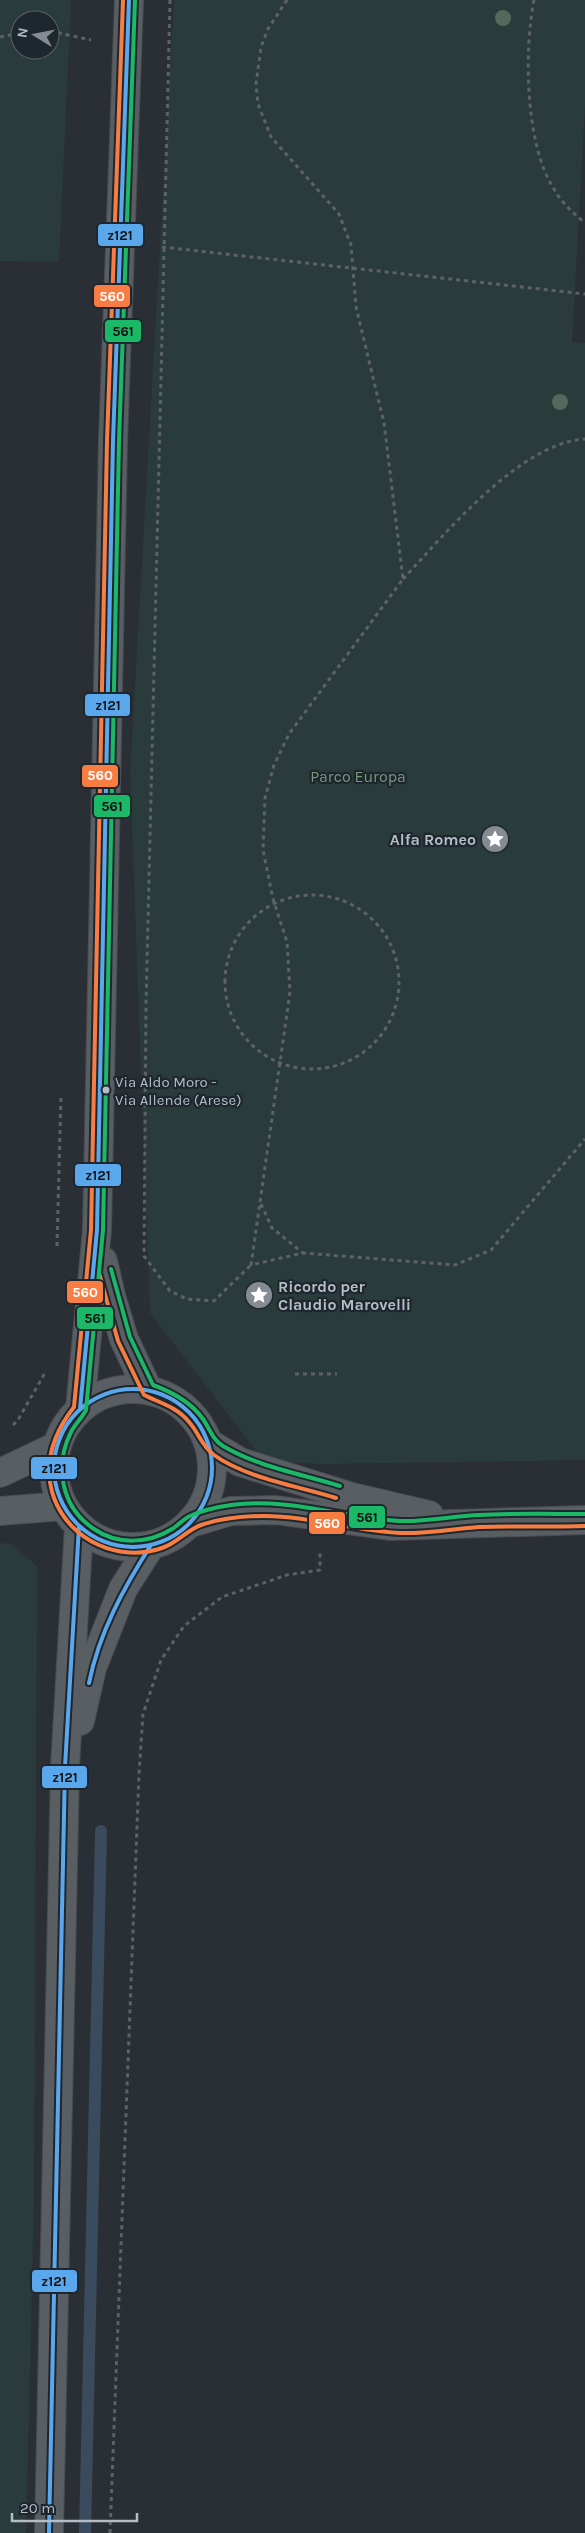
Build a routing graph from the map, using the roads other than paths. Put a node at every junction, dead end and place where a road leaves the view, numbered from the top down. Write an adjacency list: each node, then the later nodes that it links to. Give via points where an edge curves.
1 (129, 0): 2 (street, via 113,441)
2 (97, 1230): 3 (street, via 124,1339); 4 (street)
3 (148, 1390): 4 (street, via 124,1389 100,1396); 5 (street, via 185,1408 199,1424)
4 (80, 1409): 6 (street, via 70,1420)
5 (208, 1443): 11 (street, via 240,1462 352,1497); 12 (street, via 211,1485)
6 (57, 1446): 7 (street); 9 (street, via 56,1486)
7 (0, 1473)
8 (0, 1511): 9 (street)
9 (71, 1516): 13 (street, via 95,1538 113,1545); 14 (street, via 72,1613)
10 (585, 1520): 11 (street)
11 (465, 1522): 12 (street, via 390,1526 276,1510 232,1511)
12 (191, 1523): 13 (street, via 166,1541)
13 (151, 1545): 14 (street, via 123,1589 92,1668 78,1729)
14 (64, 1833): 15 (street)
15 (49, 2533)

